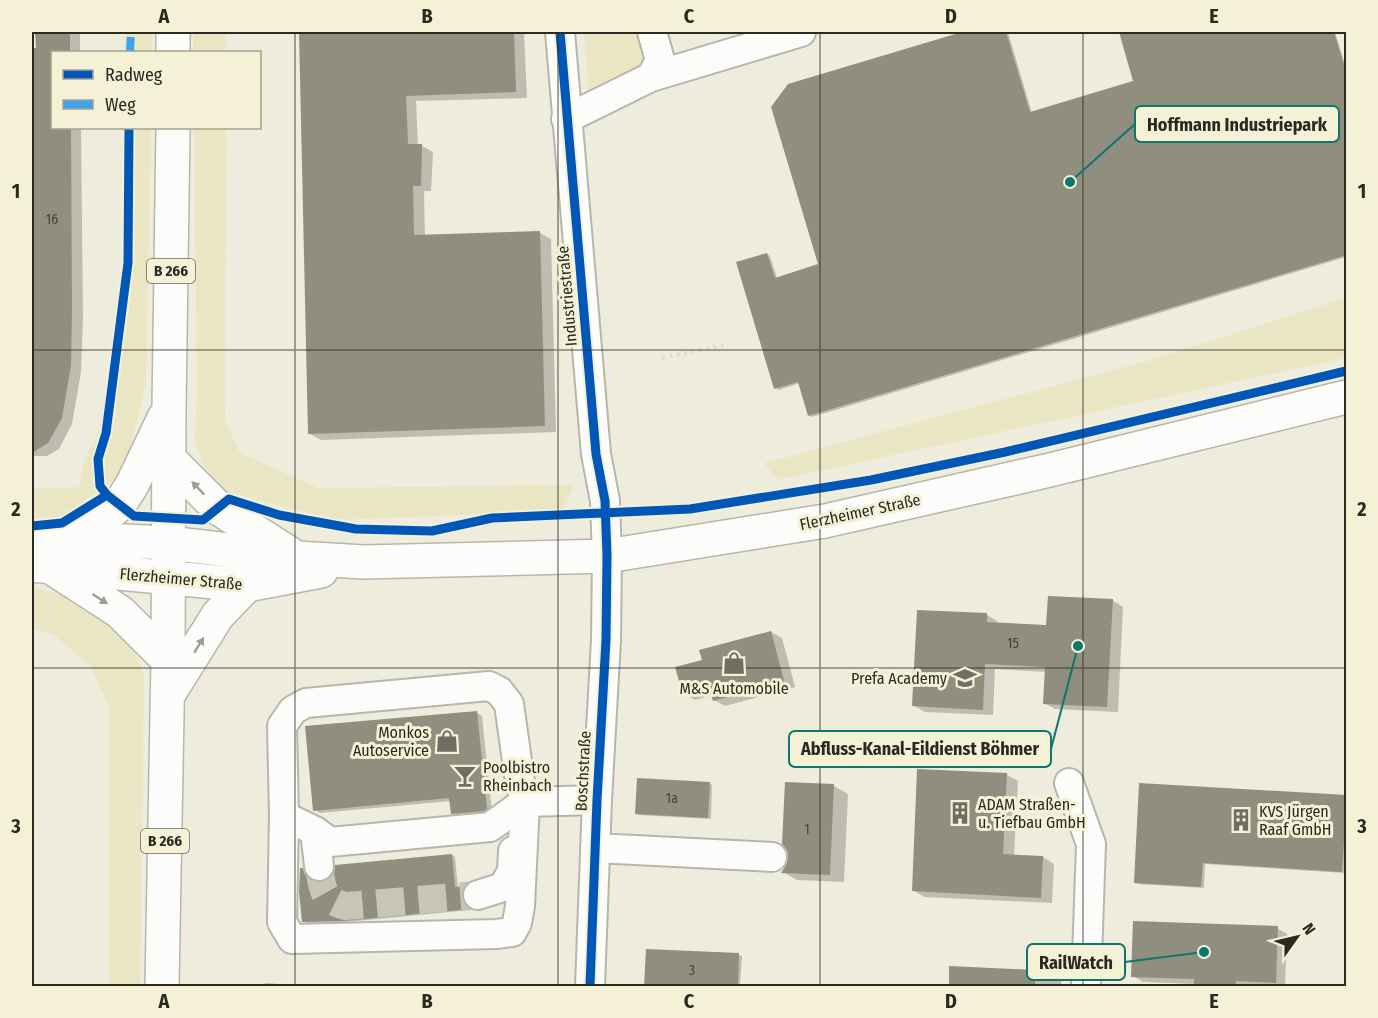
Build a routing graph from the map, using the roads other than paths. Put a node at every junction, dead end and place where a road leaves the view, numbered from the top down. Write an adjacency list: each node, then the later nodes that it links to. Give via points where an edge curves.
1 (173, 32): 5 (main road)
2 (560, 32): 7 (street, Industriestraße)
3 (652, 32): 6 (street, via 660,60)
4 (801, 32): 6 (street)
5 (173, 51)
6 (651, 77): 7 (street)
7 (566, 119): 14 (street, Industriestraße, via 596,454 605,501)
8 (173, 129): 10 (main road, B 266)
9 (1347, 397): 14 (main road, Flerzheimer Straße, via 1050,471 836,518)
10 (169, 408): 11 (main road, B 266); 12 (main road, via 119,505)
11 (168, 458): 13 (main road, B 266); 15 (main road, one-way to 11, via 218,508)
12 (79, 539): 13 (main road, Flerzheimer Straße); 16 (main road, Flerzheimer Straße)
13 (168, 543): 15 (main road, Flerzheimer Straße); 18 (main road, B 266)
14 (607, 556): 17 (main road, Flerzheimer Straße); 23 (street, Boschstraße)
15 (297, 558): 17 (main road, Flerzheimer Straße)
16 (38, 559): 18 (main road, Flerzheimer Straße); 20 (main road, one-way to 20, via 120,612)
17 (364, 562): 19 (main road, Flerzheimer Straße)
18 (167, 579): 19 (main road, Flerzheimer Straße); 20 (main road, B 266)
19 (247, 585): 21 (main road, one-way to 19, via 218,615)
20 (168, 660): 21 (main road, B 266)
21 (168, 695): 31 (main road, B 266)
22 (1069, 783): 33 (street, via 1091,844)
23 (597, 800): 24 (street); 27 (street, Boschstraße)
24 (525, 802): 25 (street, via 509,704 489,686 306,703 293,710 282,726); 25 (street, via 517,923 512,932 496,934 292,939 282,922); 26 (street, via 490,827 330,842); 30 (street, via 512,871 502,887)
25 (284, 816): 26 (street)
26 (315, 831): 29 (street)
27 (595, 848): 28 (street); 32 (street, Boschstraße)
28 (772, 857)
29 (319, 866)
30 (478, 895)
31 (162, 987)
32 (590, 987)
33 (1086, 987)

